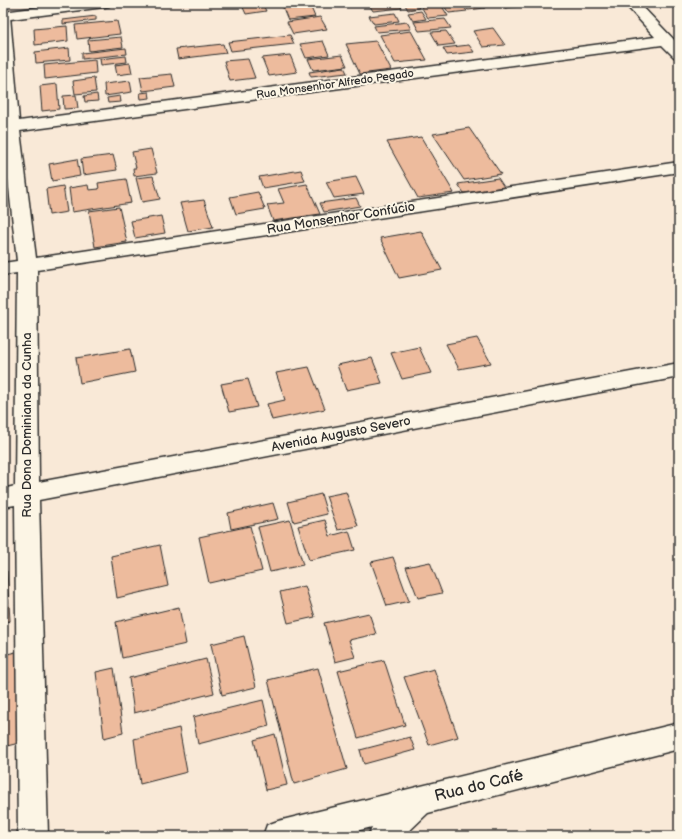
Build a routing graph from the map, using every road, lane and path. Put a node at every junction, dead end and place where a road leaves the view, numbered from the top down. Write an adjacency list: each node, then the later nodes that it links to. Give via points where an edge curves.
1 (104, 3): 3 (street)
2 (631, 3): 4 (street)
3 (3, 16): 6 (street, Rua Dona Dominiana da Cunha)
4 (666, 40): 5 (street); 6 (street, Rua Monsenhor Alfredo Pegado)
5 (679, 54)
6 (7, 128): 8 (street, Rua Dona Dominiana da Cunha)
7 (679, 166): 8 (street, Rua Monsenhor Confúcio)
8 (27, 265): 9 (street, Rua Monsenhor Confúcio); 11 (street, Rua Dona Dominiana da Cunha)
9 (3, 269)
10 (679, 370): 11 (street, Avenida Augusto Severo)
11 (28, 493): 12 (street, Avenida Augusto Severo); 15 (street, Rua Dona Dominiana da Cunha)
12 (3, 498)
13 (679, 736): 14 (street, Rua do Café)
14 (419, 801): 16 (street, Rua do Café); 17 (street)
15 (33, 836)
16 (278, 836)
17 (383, 836)

